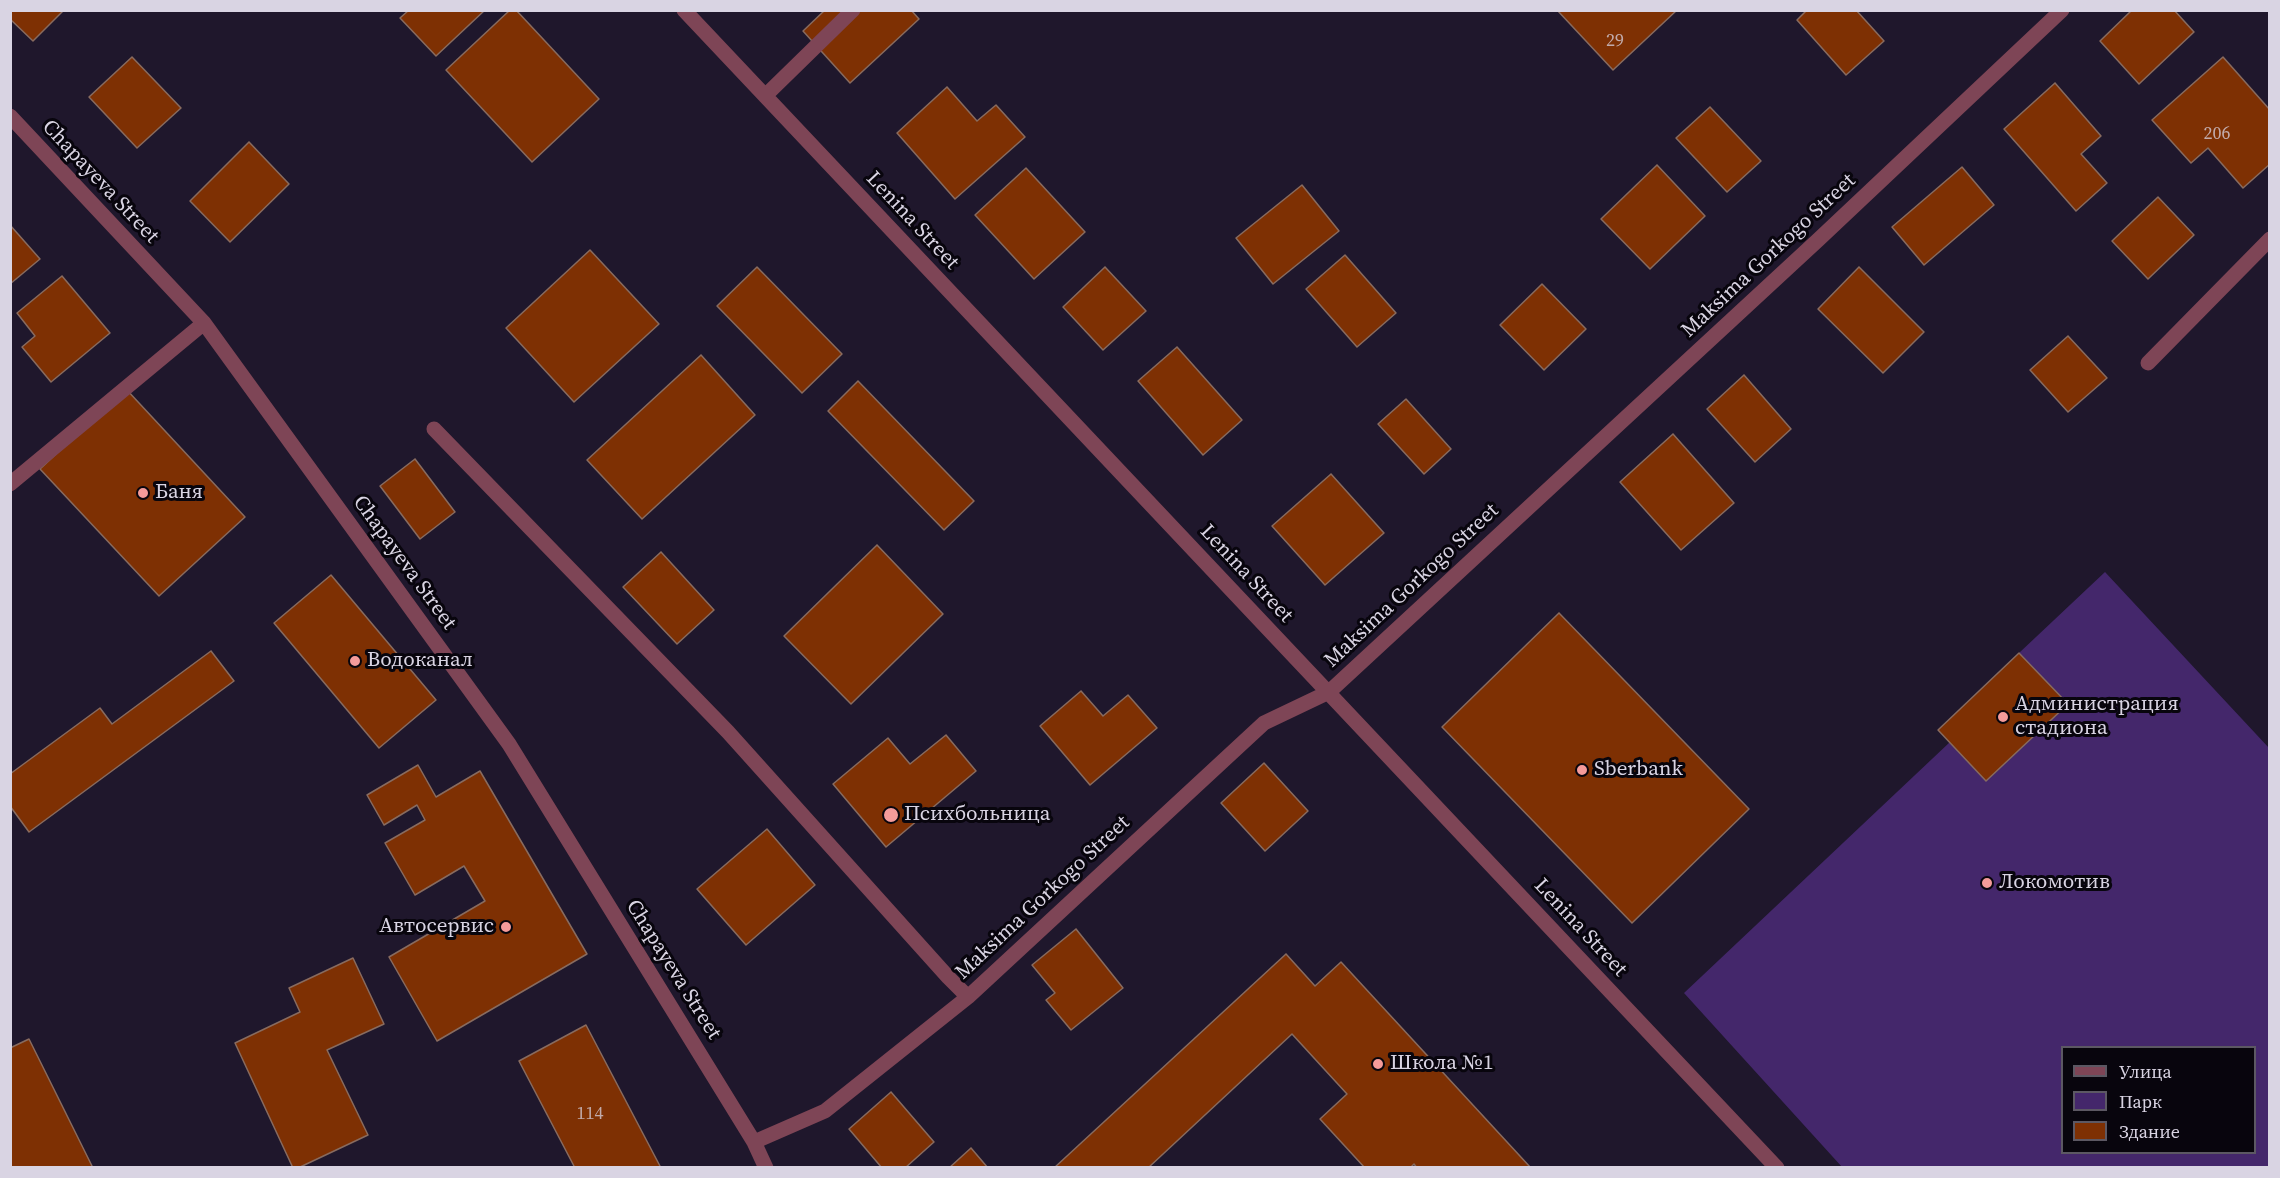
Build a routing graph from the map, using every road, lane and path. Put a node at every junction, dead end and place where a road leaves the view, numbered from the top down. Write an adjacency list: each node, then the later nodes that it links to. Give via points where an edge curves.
1 (684, 10): 4 (street, Lenina Street)
2 (853, 10): 4 (street)
3 (2062, 10): 11 (street, Maksima Gorkogo Street)
4 (765, 96): 11 (street, Lenina Street)
5 (10, 116): 7 (street, Chapayeva Street)
6 (2270, 239): 8 (street)
7 (204, 323): 10 (street); 13 (street, Chapayeva Street, via 509,744)
8 (2148, 363)
9 (434, 429): 12 (street, via 728,732)
10 (10, 484)
11 (1329, 692): 12 (street, Maksima Gorkogo Street, via 1264,723); 15 (street, Lenina Street)
12 (968, 997): 13 (street, Maksima Gorkogo Street, via 825,1110)
13 (754, 1142): 14 (street, Chapayeva Street)
14 (766, 1167)
15 (1776, 1167)

